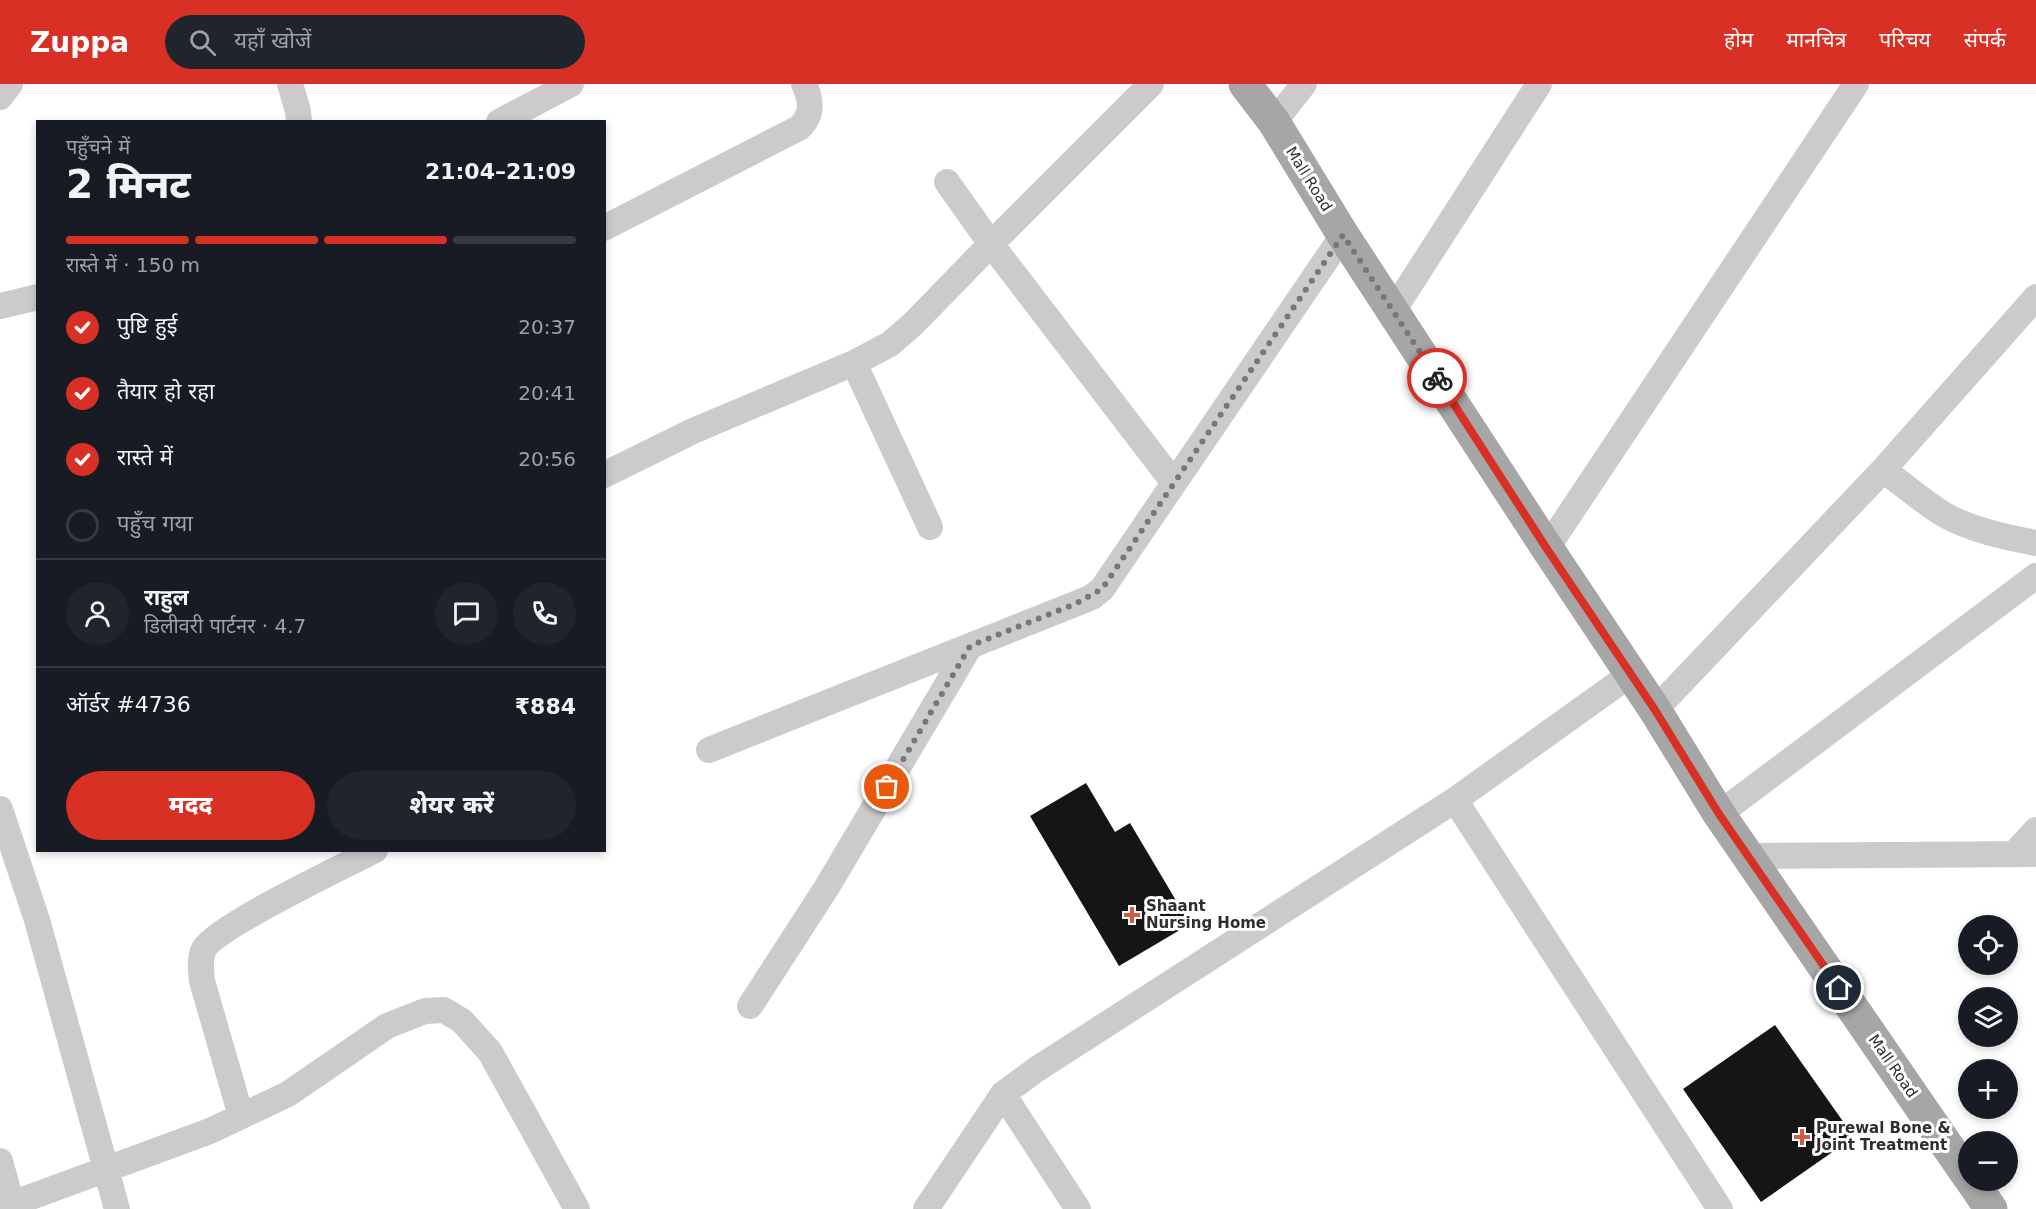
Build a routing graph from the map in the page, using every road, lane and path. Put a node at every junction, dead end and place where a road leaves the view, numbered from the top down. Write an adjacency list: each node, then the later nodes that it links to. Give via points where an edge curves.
1 (10, 84): 11 (street)
2 (290, 84): 12 (street)
3 (571, 84): 10 (street)
4 (804, 84): 16 (street, via 811,105 808,120 799,128)
5 (1151, 84): 18 (street)
6 (1245, 84): 14 (main road, Mall Road)
7 (1304, 84): 14 (street)
8 (1539, 84): 22 (street)
9 (1856, 84): 29 (street)
10 (540, 92): 13 (street)
11 (0, 97)
12 (299, 120)
13 (502, 120)
14 (1274, 122): 17 (main road, Mall Road)
15 (947, 182): 18 (street)
16 (606, 227)
17 (1343, 235): 22 (main road, Mall Road); 26 (street)
18 (990, 244): 23 (street, via 913,324 890,344); 26 (street)
19 (36, 297): 21 (street)
20 (2036, 297): 24 (street)
21 (0, 306)
22 (1393, 310): 29 (main road, Mall Road)
23 (854, 363): 25 (street, via 693,431); 27 (street)
24 (1883, 470): 28 (street, via 1943,514); 33 (street)
25 (606, 474)
26 (1174, 483): 31 (street, via 1102,589 1075,604)
27 (930, 527)
28 (2036, 543)
29 (1547, 549): 32 (main road, Mall Road)
30 (2036, 576): 37 (street)
31 (970, 646): 34 (street); 42 (street, via 827,887)
32 (1631, 674): 33 (main road, Mall Road); 35 (street)
33 (1655, 710): 37 (main road, Mall Road)
34 (709, 750)
35 (1455, 800): 43 (street); 54 (street)
36 (0, 809): 47 (street, via 37,920)
37 (1719, 814): 41 (main road, Mall Road)
38 (2036, 830): 40 (street)
39 (371, 852): 44 (street, via 217,936 205,949 200,962 202,981)
40 (2025, 853): 41 (street)
41 (1749, 856): 46 (main road, Mall Road)
42 (750, 1006)
43 (1003, 1094): 52 (street); 53 (street)
44 (241, 1116): 47 (street); 51 (street, via 288,1094 387,1026 425,1011 444,1010 462,1021 490,1052)
45 (0, 1161): 49 (street)
46 (1958, 1161)
47 (107, 1168): 49 (street); 50 (street)
48 (1979, 1191): 55 (main road)
49 (13, 1206)
50 (117, 1209)
51 (577, 1209)
52 (926, 1209)
53 (1078, 1209)
54 (1720, 1209)
55 (1991, 1209)

